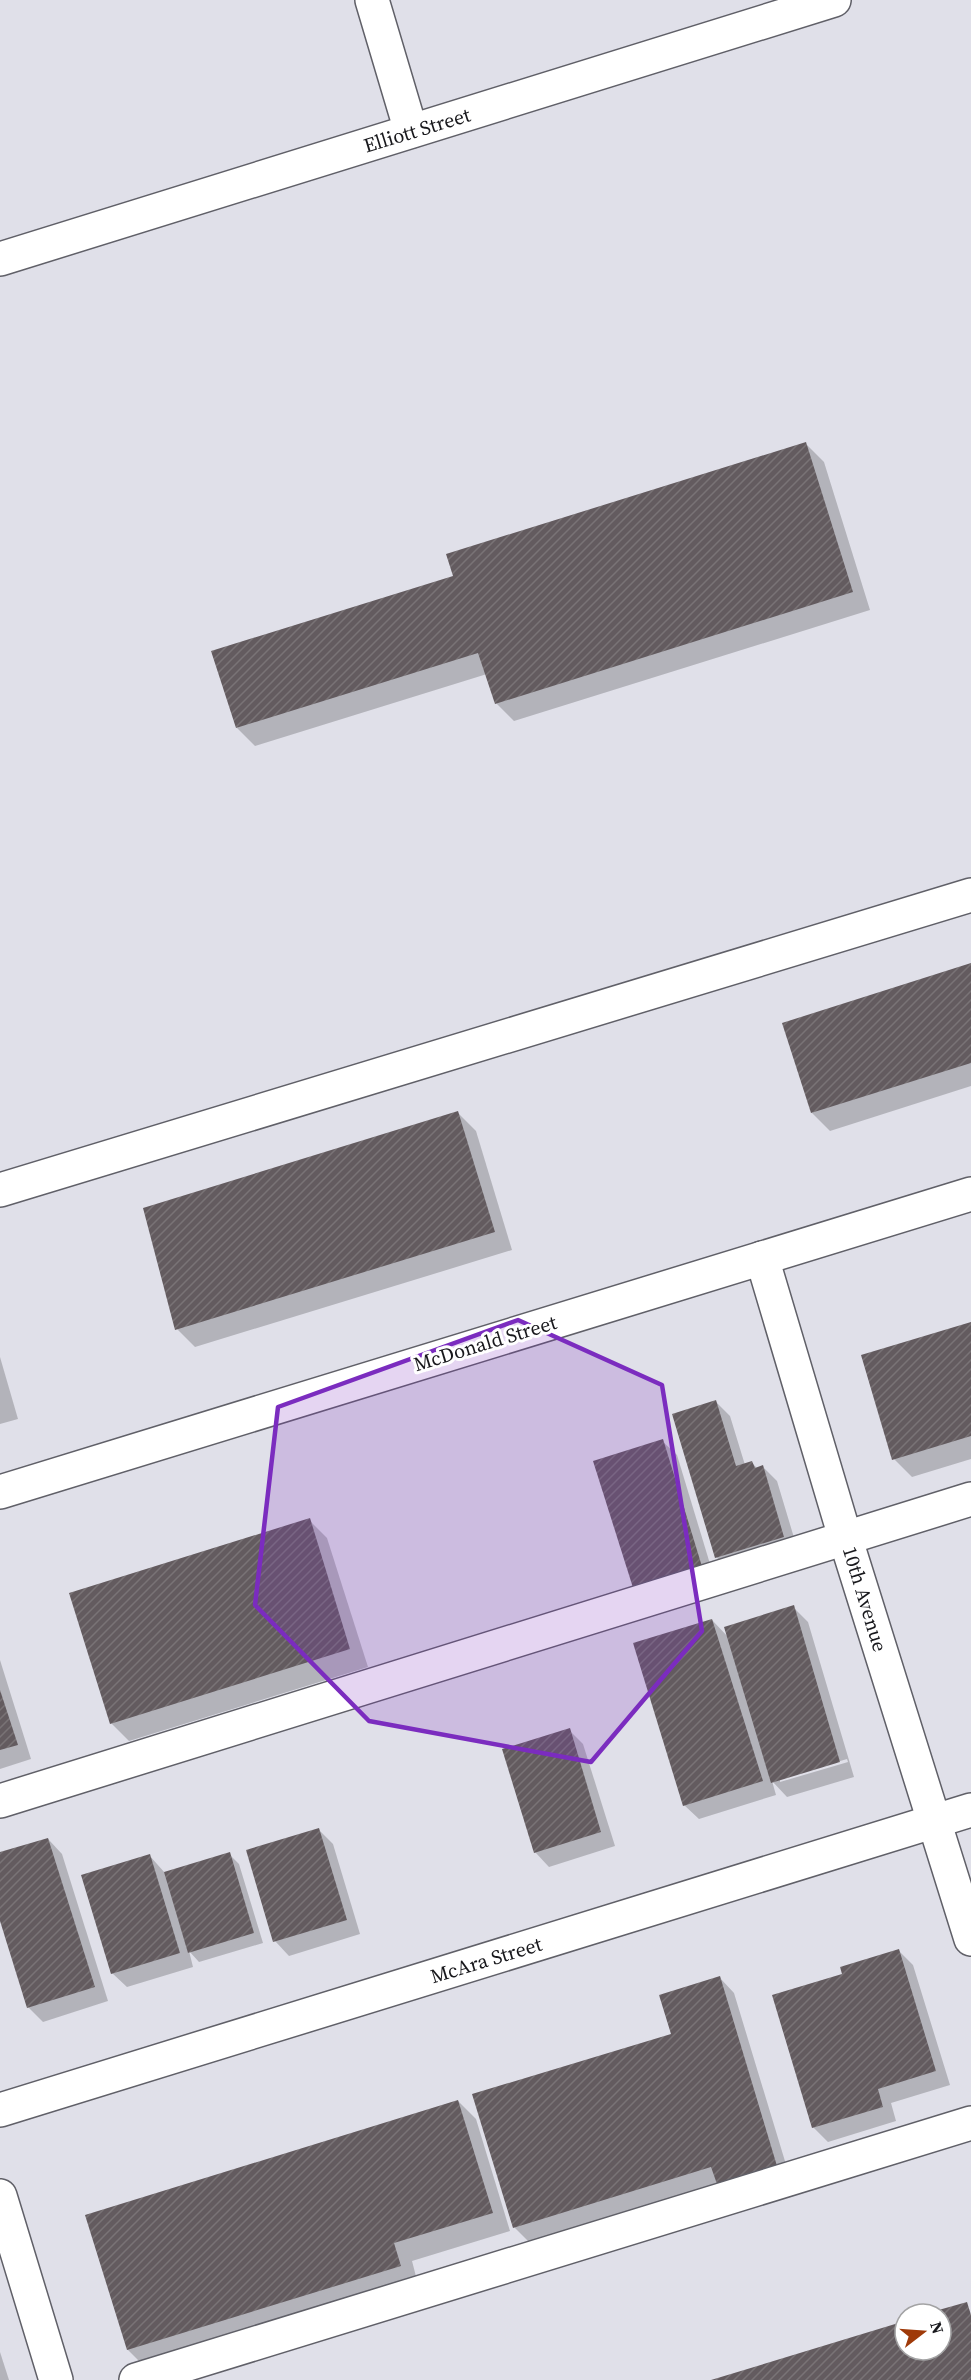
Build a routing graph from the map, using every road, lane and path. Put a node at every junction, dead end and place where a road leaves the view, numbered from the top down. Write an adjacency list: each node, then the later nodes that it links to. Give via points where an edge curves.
1 (372, 0): 3 (street)
2 (834, 0): 3 (street, Elliott Street)
3 (411, 131): 4 (street, Elliott Street)
4 (0, 259)
5 (971, 895): 6 (street)
6 (0, 1190)
7 (971, 1194): 8 (street, McDonald Street)
8 (762, 1258): 9 (street, McDonald Street); 11 (street, 10th Avenue)
9 (0, 1492)
10 (971, 1499): 11 (street)
11 (845, 1537): 12 (street); 14 (street, 10th Avenue)
12 (0, 1801)
13 (971, 1810): 14 (street, McAra Street)
14 (935, 1821): 15 (street, 10th Avenue); 16 (street, McAra Street)
15 (971, 1939)
16 (0, 2110)
17 (971, 2123): 20 (street)
18 (0, 2196): 19 (street)
19 (56, 2380)
20 (136, 2380)

